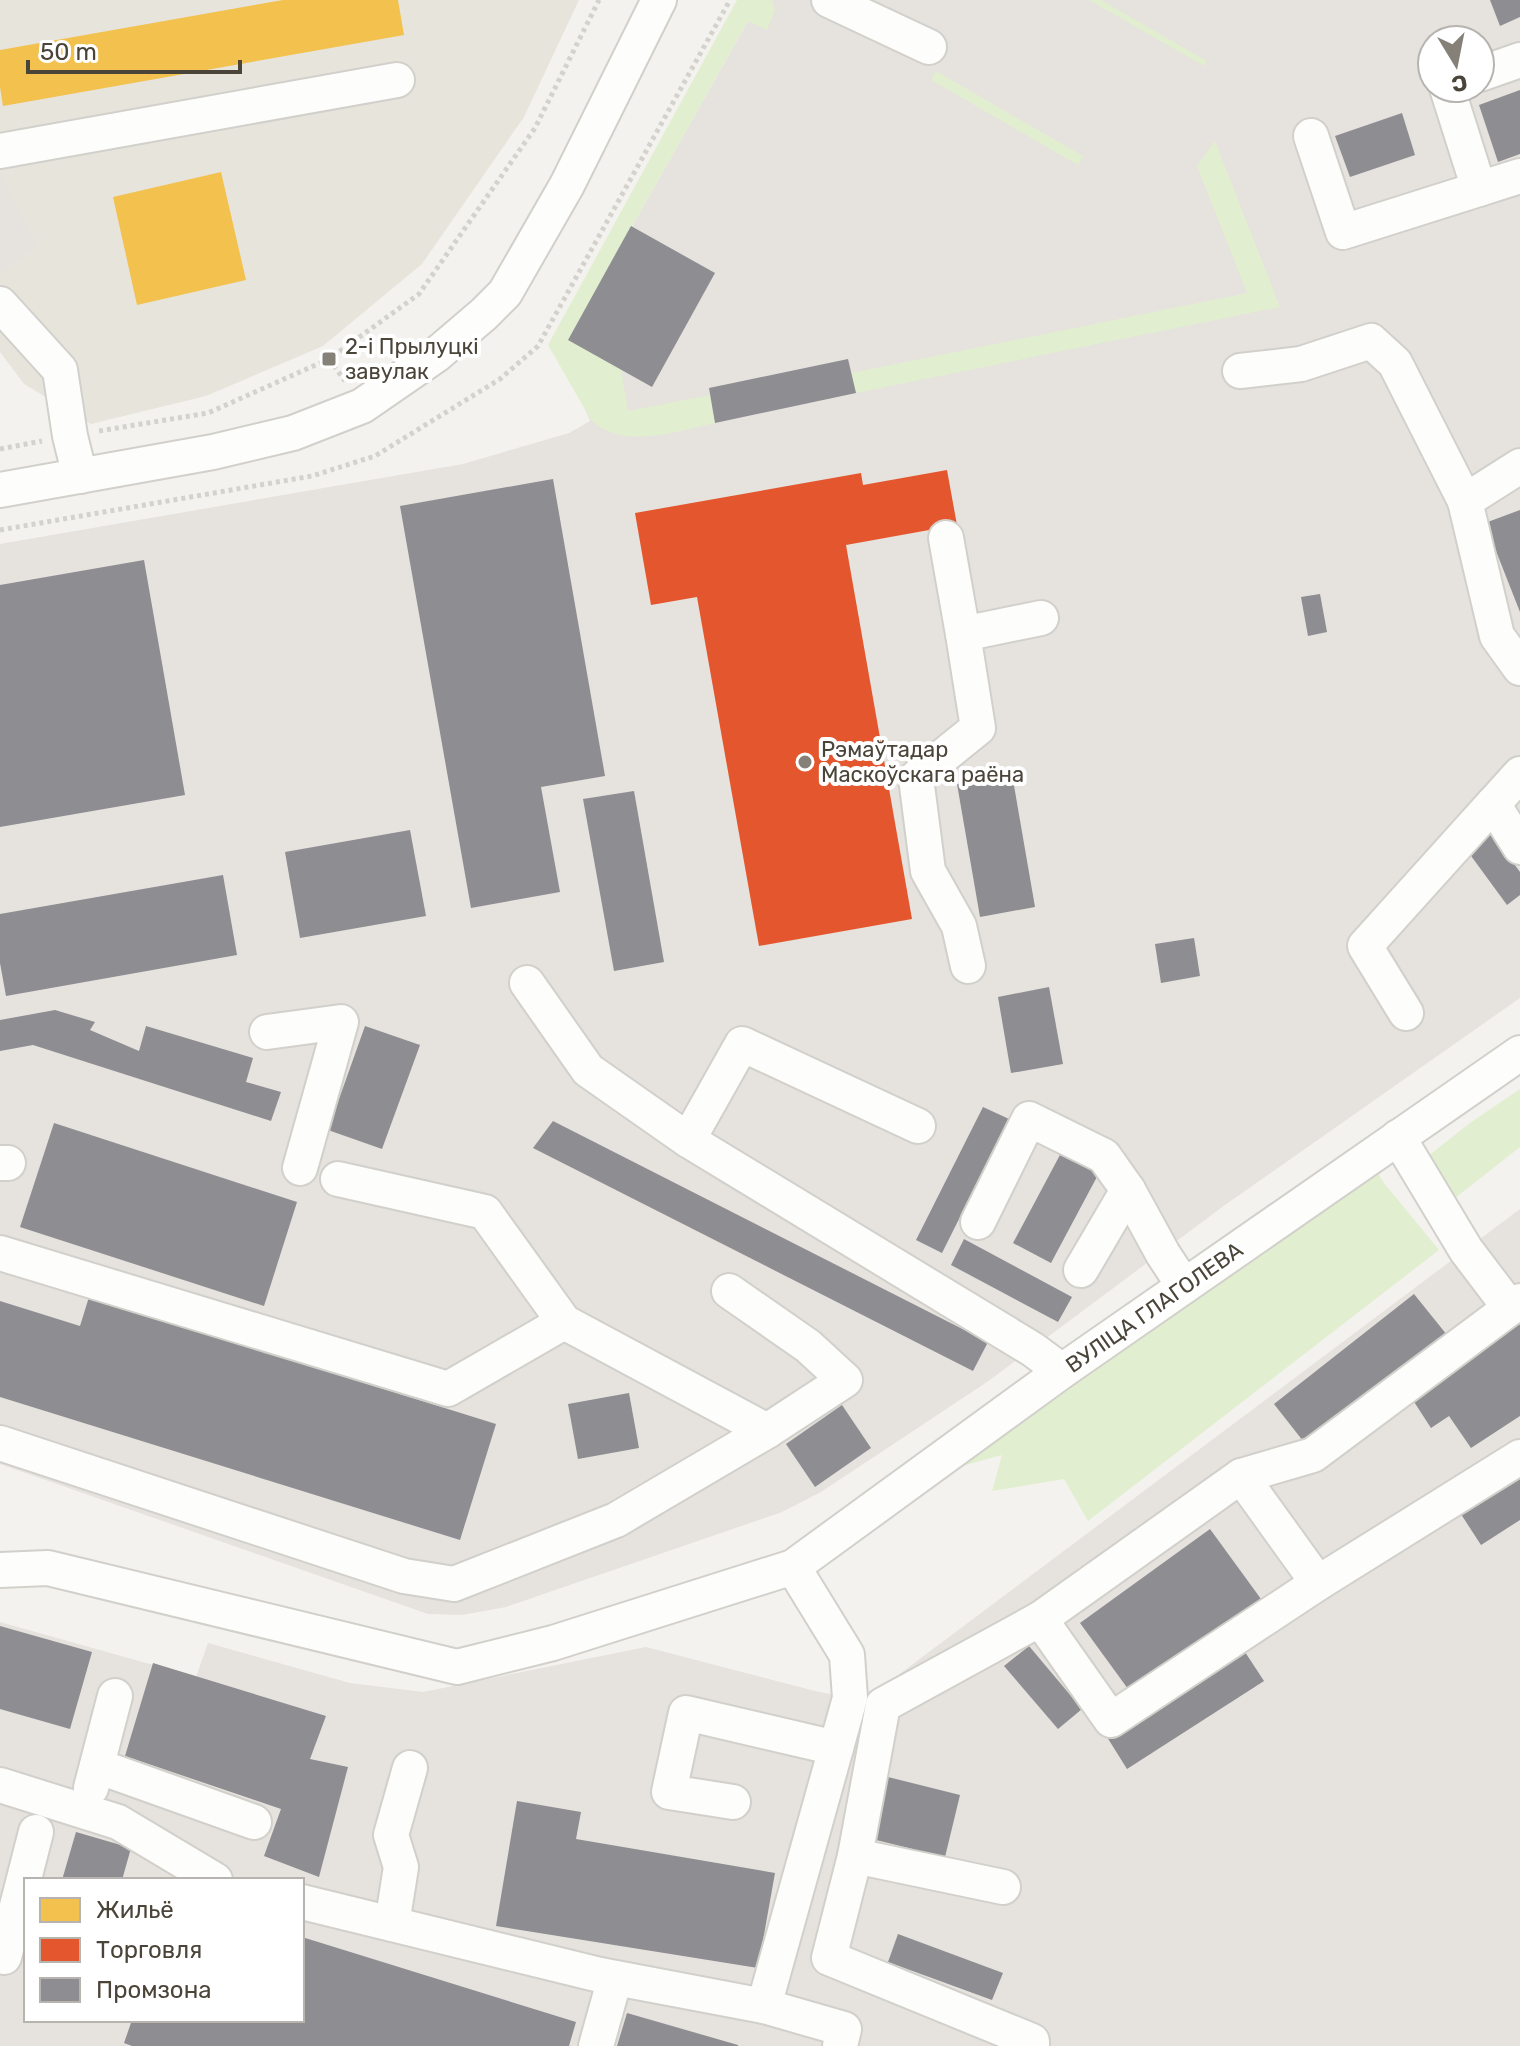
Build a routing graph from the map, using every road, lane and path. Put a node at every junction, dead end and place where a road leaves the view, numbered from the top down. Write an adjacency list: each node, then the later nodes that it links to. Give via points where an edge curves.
1 (599, 0): 15 (path, via 535,128 419,294 329,359 208,413)
2 (659, 0): 18 (street, via 567,185 505,293 461,336 362,406 293,433)
3 (829, 0): 4 (street)
4 (929, 47)
5 (1520, 60): 6 (street)
6 (1496, 68)
7 (397, 80): 10 (street)
8 (1452, 104): 12 (street)
9 (1311, 136): 12 (street, via 1343,232)
10 (0, 151)
11 (1520, 176): 12 (street)
12 (1479, 189)
13 (0, 304): 15 (street, via 60,370)
14 (1240, 371): 20 (street, via 1301,364 1371,341 1395,363)
15 (70, 436): 16 (path); 18 (street)
16 (0, 449)
17 (1520, 466): 20 (street)
18 (80, 476): 19 (street)
19 (0, 490)
20 (1465, 501): 24 (street, via 1497,636)
21 (946, 538): 23 (street)
22 (1041, 618): 23 (street)
23 (963, 634): 28 (street, via 978,728 916,778 928,871 959,926)
24 (1520, 668)
25 (1520, 774): 26 (street)
26 (1493, 804): 27 (street); 30 (street, via 1365,946)
27 (1520, 847)
28 (968, 966)
29 (527, 983): 35 (street, via 588,1070)
30 (1406, 1013)
31 (267, 1032): 36 (street, via 341,1022)
32 (1520, 1053): 34 (street, ВУЛІЦА ГЛАГОЛЕВА)
33 (918, 1126): 35 (street, via 742,1044)
34 (1398, 1137): 42 (street, ВУЛІЦА ГЛАГОЛЕВА); 44 (street, via 1466,1250)
35 (688, 1140): 46 (street)
36 (300, 1168)
37 (338, 1179): 45 (street, via 485,1212)
38 (1128, 1190): 39 (street, via 1104,1156 1029,1119); 41 (street); 42 (street)
39 (978, 1222)
40 (0, 1253): 45 (street, via 448,1389)
41 (1081, 1270)
42 (1184, 1286): 46 (street, ВУЛІЦА ГЛАГОЛЕВА)
43 (729, 1291): 47 (street, via 808,1346 845,1380)
44 (1515, 1305): 50 (street, via 1313,1455)
45 (564, 1322): 47 (street)
46 (1062, 1371): 51 (street, ВУЛІЦА ГЛАГОЛЕВА)
47 (767, 1431): 48 (street, via 616,1520 454,1584 404,1576)
48 (0, 1443)
49 (1520, 1457): 53 (street)
50 (1241, 1476): 53 (street); 54 (street)
51 (793, 1567): 52 (street, ВУЛІЦА ГЛАГОЛЕВА, via 553,1643 457,1667 48,1568); 56 (street, via 847,1655 850,1698)
52 (0, 1570)
53 (1318, 1583): 54 (street, via 1111,1720)
54 (1040, 1619): 64 (street, via 883,1705)
55 (115, 1696): 57 (street)
56 (836, 1748): 60 (street, via 686,1713 669,1792); 74 (street)
57 (97, 1766): 61 (street); 62 (street)
58 (410, 1768): 71 (street, via 391,1835 401,1867)
59 (0, 1785): 61 (street)
60 (733, 1802)
61 (84, 1811): 65 (street, via 118,1822)
62 (254, 1822)
63 (36, 1832): 66 (street)
64 (855, 1856): 68 (street); 77 (street, via 829,1958 1032,2041)
65 (168, 1867): 67 (street)
66 (27, 1878)
67 (208, 1878)
68 (1003, 1887)
69 (24, 1891): 72 (street)
70 (304, 1902): 71 (street)
71 (392, 1924): 73 (street)
72 (10, 1959)
73 (615, 1978): 74 (street); 75 (street)
74 (764, 2006): 76 (street, via 844,2029)
75 (596, 2046)
76 (840, 2046)
77 (1032, 2046)

